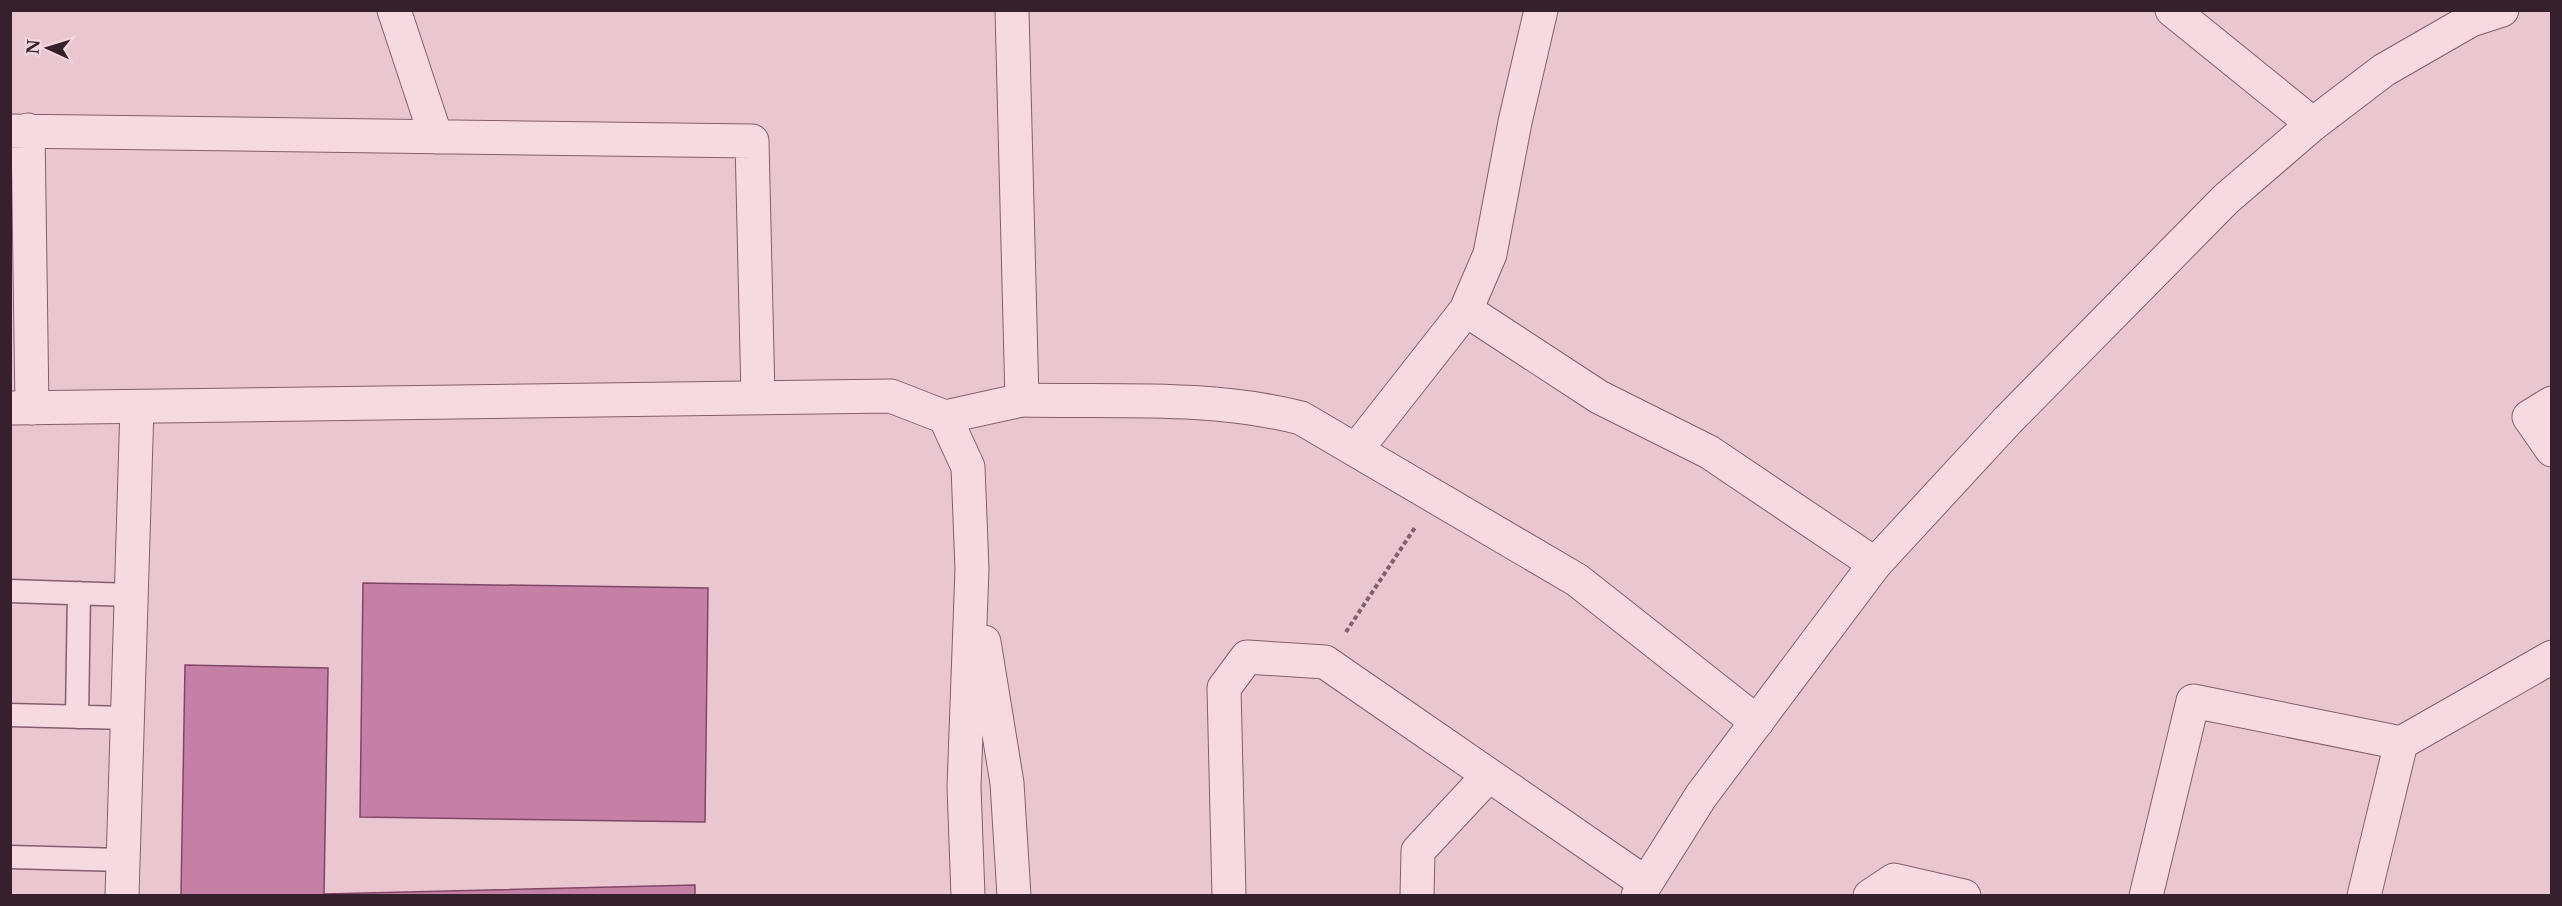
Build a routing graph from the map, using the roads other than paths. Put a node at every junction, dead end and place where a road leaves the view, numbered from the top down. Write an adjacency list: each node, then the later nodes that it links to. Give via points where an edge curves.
1 (394, 10): 8 (street)
2 (1012, 10): 11 (street)
3 (1541, 10): 9 (street, via 1490,254)
4 (2172, 10): 6 (street)
5 (2502, 10): 6 (street, via 2471,20 2384,70)
6 (2313, 124): 18 (street, via 2226,199 2008,420)
7 (19, 131): 8 (street); 14 (street)
8 (436, 137): 10 (street, via 752,141)
9 (1466, 310): 16 (street); 18 (street, via 1599,397 1710,452)
10 (758, 397): 13 (street); 15 (street, via 891,396)
11 (1022, 400): 15 (street); 16 (street, via 1190,403 1265,409 1301,418)
12 (2552, 403): 17 (street, via 2529,417)
13 (137, 407): 14 (street); 22 (street)
14 (21, 408)
15 (945, 417): 19 (street, via 968,467)
16 (1356, 450): 27 (street, via 1576,580)
17 (2552, 450)
18 (1875, 564): 27 (street)
19 (972, 569): 34 (street, via 964,787); 35 (street, via 1007,783)
20 (10, 591): 21 (lane)
21 (79, 593): 22 (lane); 25 (lane)
22 (131, 595): 26 (street)
23 (2552, 657): 28 (street)
24 (10, 715): 25 (lane)
25 (77, 717): 26 (lane)
26 (127, 718): 31 (street)
27 (1757, 722): 32 (street, via 1701,796)
28 (2401, 743): 40 (street, via 2193,701); 41 (street)
29 (1490, 775): 32 (street); 36 (street, via 1325,662 1247,657 1224,688); 37 (street, via 1418,851)
30 (10, 857): 31 (lane)
31 (123, 860): 33 (street)
32 (1641, 889)
33 (122, 896)
34 (968, 896)
35 (1014, 896)
36 (1229, 896)
37 (1418, 896)
38 (1870, 896): 39 (street, via 1894,880)
39 (1964, 896)
40 (2146, 896)
41 (2364, 896)

